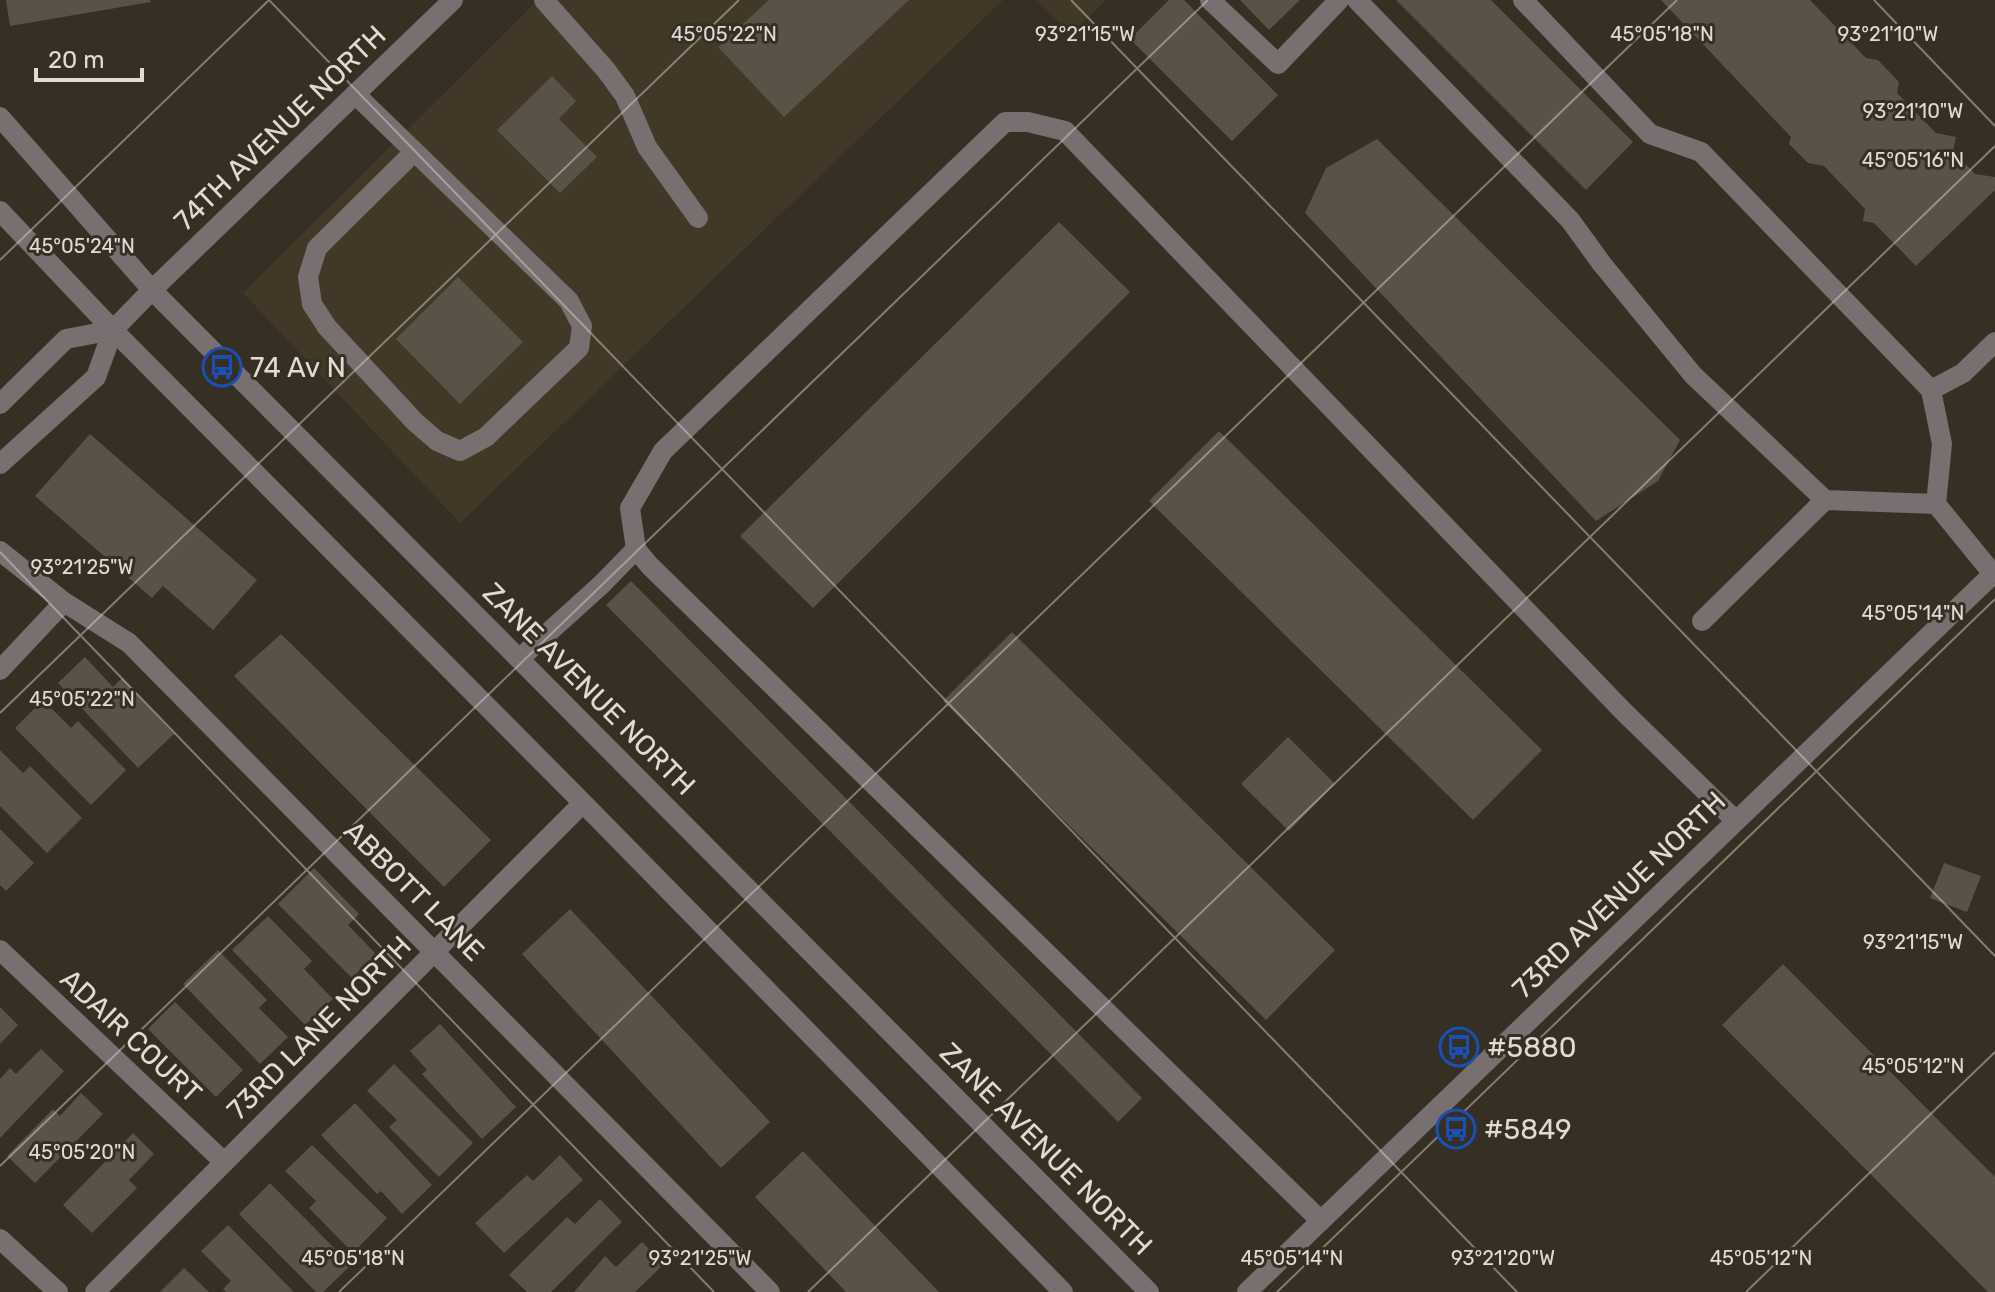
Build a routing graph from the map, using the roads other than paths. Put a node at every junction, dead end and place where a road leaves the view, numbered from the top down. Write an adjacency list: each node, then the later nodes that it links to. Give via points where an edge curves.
1 (544, 0): 11 (street, via 625,96 647,147)
2 (1210, 0): 3 (street, via 1278,64)
3 (1339, 0)
4 (1357, 0): 18 (street, via 1570,220 1693,375)
5 (1523, 0): 15 (street, via 1650,134 1701,152)
6 (449, 1): 7 (street, 74TH AVENUE NORTH)
7 (355, 94): 9 (street); 12 (street, 74TH AVENUE NORTH)
8 (0, 117): 12 (street, ZANE AVENUE NORTH)
9 (414, 152): 9 (street, via 569,301 582,326 579,348 486,437 460,451 437,441 415,422 312,304 308,277 317,248)
10 (0, 211): 13 (street)
11 (698, 218)
12 (152, 290): 13 (street, 74TH AVENUE NORTH); 25 (street, ZANE AVENUE NORTH)
13 (113, 330): 16 (street, via 66,339); 17 (street, via 96,377); 27 (street)
14 (1995, 342): 15 (street, via 1963,373)
15 (1931, 390): 19 (street, via 1942,444)
16 (0, 404)
17 (0, 464)
18 (1825, 500): 19 (street); 24 (street)
19 (1936, 504): 22 (street)
20 (636, 549): 25 (street); 28 (street, via 630,508 663,451 1005,122 1065,131 1624,712); 32 (street)
21 (0, 551): 23 (street, ABBOTT LANE)
22 (1994, 573): 28 (street, 73RD AVENUE NORTH)
23 (64, 602): 26 (street); 30 (street, ABBOTT LANE, via 129,643)
24 (1702, 621)
25 (519, 659): 38 (street, ZANE AVENUE NORTH)
26 (0, 670)
27 (583, 803): 30 (street, 73RD LANE NORTH); 37 (street)
28 (1736, 821): 32 (street, 73RD AVENUE NORTH)
29 (0, 950): 31 (street, ADAIR COURT)
30 (434, 952): 31 (street, 73RD LANE NORTH); 36 (street, ABBOTT LANE)
31 (224, 1162): 35 (street, 73RD LANE NORTH)
32 (1321, 1221): 39 (street, 73RD AVENUE NORTH)
33 (0, 1239): 34 (street)
34 (58, 1292)
35 (95, 1292)
36 (770, 1292)
37 (1063, 1292)
38 (1149, 1292)
39 (1247, 1292)

